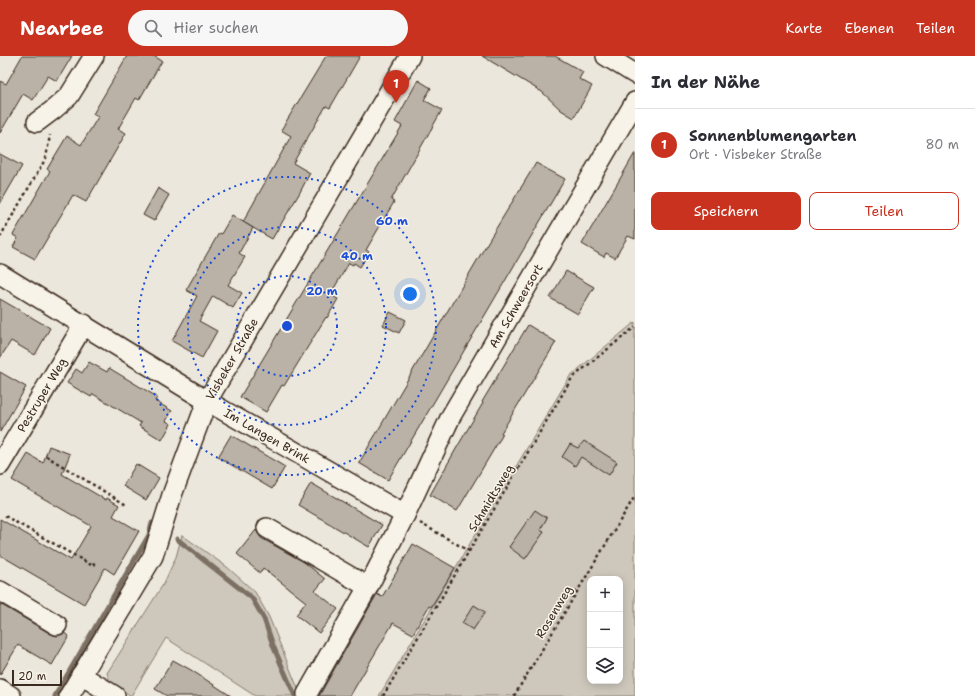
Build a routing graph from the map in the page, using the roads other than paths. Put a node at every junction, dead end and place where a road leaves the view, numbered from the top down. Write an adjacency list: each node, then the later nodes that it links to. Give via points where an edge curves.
1 (94, 56): 6 (street, via 69,96)
2 (410, 56): 9 (street, Visbeker Straße)
3 (606, 56): 4 (street)
4 (635, 74)
5 (635, 102): 11 (street, Am Schweersort, via 451,416)
6 (37, 122)
7 (0, 274): 8 (street, Im Langen Brink)
8 (84, 324): 9 (street, Im Langen Brink); 10 (street, Pestruper Weg)
9 (207, 401): 11 (street, Im Langen Brink); 16 (street, Visbeker Straße, via 172,495 153,556)
10 (0, 465)
11 (405, 515): 13 (street)
12 (267, 528): 13 (street)
13 (368, 587): 21 (street)
14 (0, 591): 15 (street)
15 (57, 624)
16 (81, 674): 19 (street, Visbeker Straße); 20 (street)
17 (0, 689): 18 (street)
18 (12, 696)
19 (69, 696)
20 (115, 696)
21 (307, 696)

